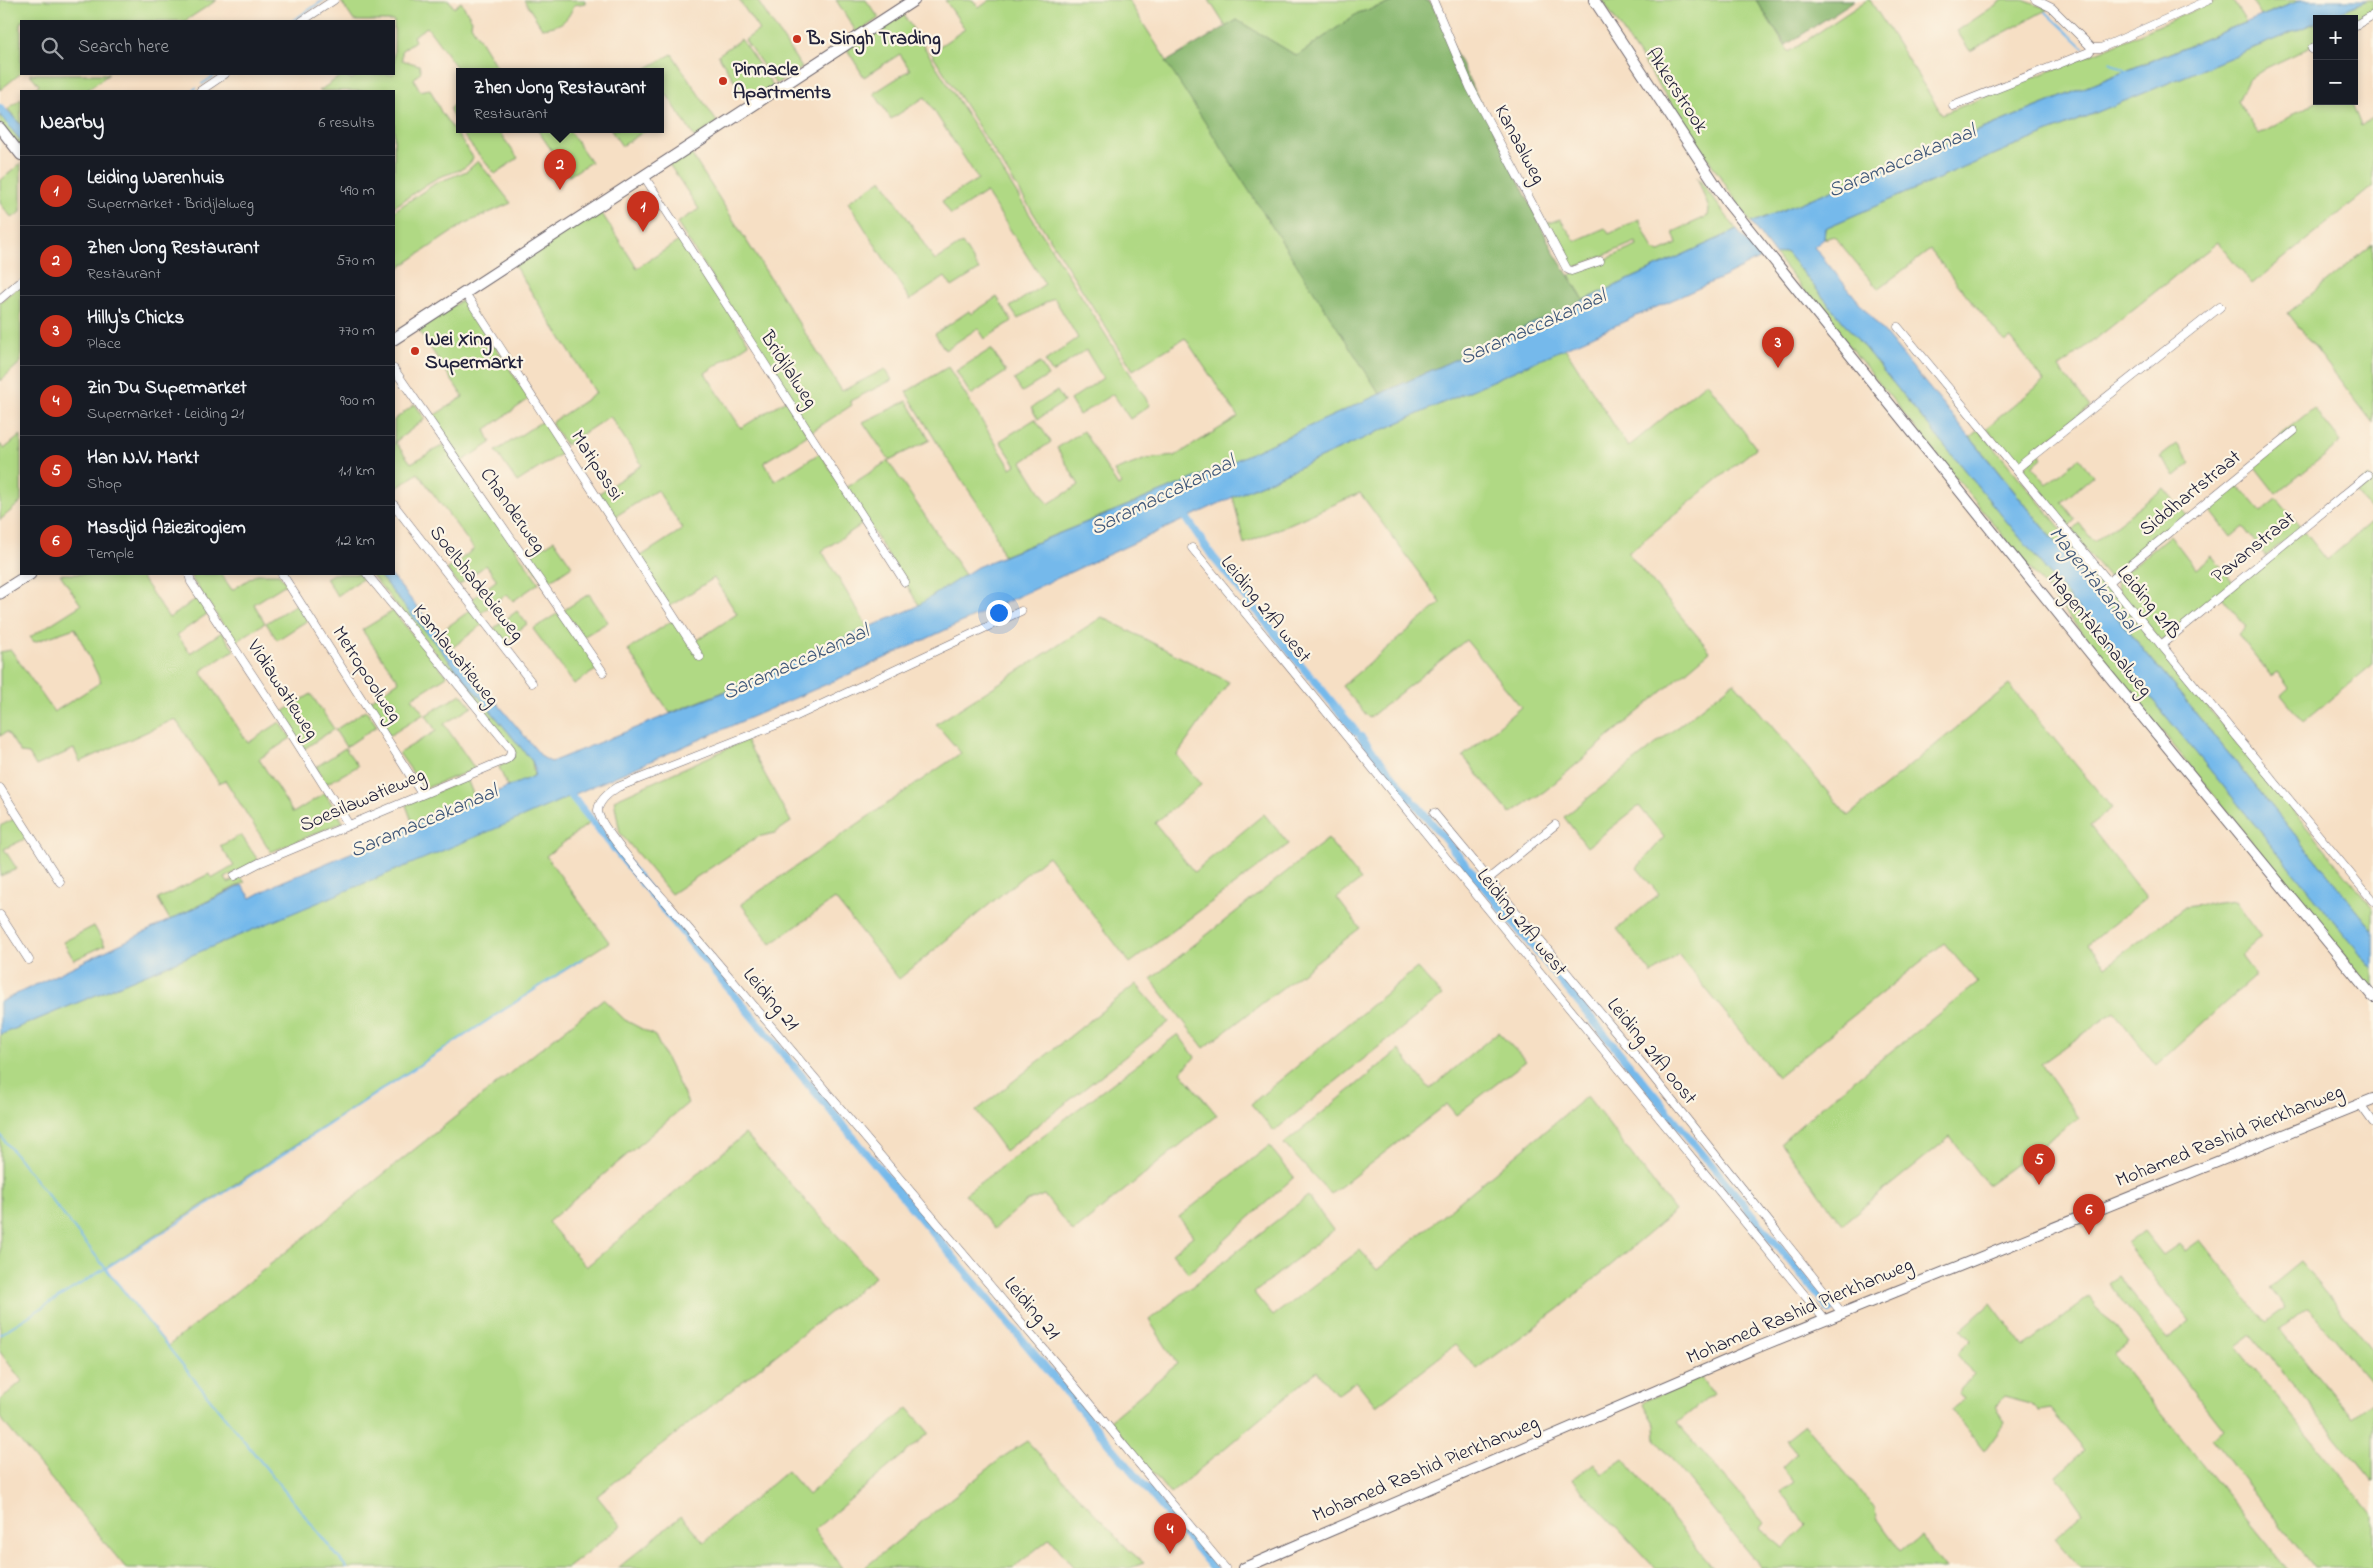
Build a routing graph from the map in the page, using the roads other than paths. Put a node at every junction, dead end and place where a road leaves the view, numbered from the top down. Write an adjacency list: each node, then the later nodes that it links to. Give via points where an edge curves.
1 (334, 0): 8 (street)
2 (914, 0): 16 (main road)
3 (1433, 0): 17 (street, Kanaalweg, via 1470,87 1567,269 1572,271)
4 (1594, 0): 20 (street, Akkerstrook, via 1727,202)
5 (2036, 0): 10 (street, via 2052,8)
6 (2209, 0): 10 (street, via 2101,48)
7 (2373, 15): 9 (street)
8 (304, 20)
9 (2358, 24)
10 (2092, 48): 13 (street, via 2089,52)
11 (224, 75): 12 (street)
12 (201, 90)
13 (1953, 106)
14 (0, 128): 15 (street)
15 (20, 154)
16 (644, 176): 19 (main road); 35 (street, Bridjlalweg)
17 (1600, 261)
18 (20, 282): 21 (street)
19 (465, 292): 24 (main road); 40 (street, Matipassi)
20 (1799, 293): 55 (street, Magentakanaalweg)
21 (0, 300)
22 (2220, 307): 27 (street)
23 (1898, 327): 27 (street, Leiding 21B)
24 (395, 337)
25 (395, 370): 41 (street, Chanderweg)
26 (2294, 431): 36 (street, Siddhartstraat)
27 (2016, 469): 36 (street, Leiding 21B)
28 (2368, 475): 39 (street, Pavanstraat)
29 (395, 506): 42 (street, Soelbhadebieweg)
30 (1192, 548): 60 (street, Leiding 21A west)
31 (28, 575): 37 (main road)
32 (189, 575): 47 (street, Vidiawatieweg)
33 (283, 575): 45 (street, Metropoolweg)
34 (368, 575): 43 (street, Kamlawatieweg, via 511,749)
35 (905, 582)
36 (2109, 582): 39 (street, Leiding 21B)
37 (0, 593)
38 (1021, 611): 61 (street, Leiding 21, via 786,721 618,787 600,804 600,818 667,903)
39 (2161, 645): 52 (street, Leiding 21B)
40 (700, 657)
41 (603, 672)
42 (532, 683)
43 (507, 759): 45 (street, Soesilawatieweg)
44 (0, 788): 51 (street)
45 (422, 794): 47 (street, Soesilawatieweg)
46 (1434, 813): 50 (street, Leiding 21A oost)
47 (349, 825): 49 (street, Soesilawatieweg)
48 (1555, 826): 50 (street)
49 (234, 876)
50 (1487, 880): 59 (street, Leiding 21A oost, via 1627,1046)
51 (60, 882)
52 (2373, 901)
53 (0, 915): 54 (street)
54 (29, 960)
55 (2373, 997)
56 (2373, 1098): 57 (street, Mohamed Rashid Pierkhanweg)
57 (2360, 1104): 58 (street); 59 (street, Mohamed Rashid Pierkhanweg)
58 (2373, 1122)
59 (1842, 1312): 60 (street, Mohamed Rashid Pierkhanweg)
60 (1825, 1320): 62 (street, Mohamed Rashid Pierkhanweg)
61 (1225, 1568)
62 (1244, 1568)

